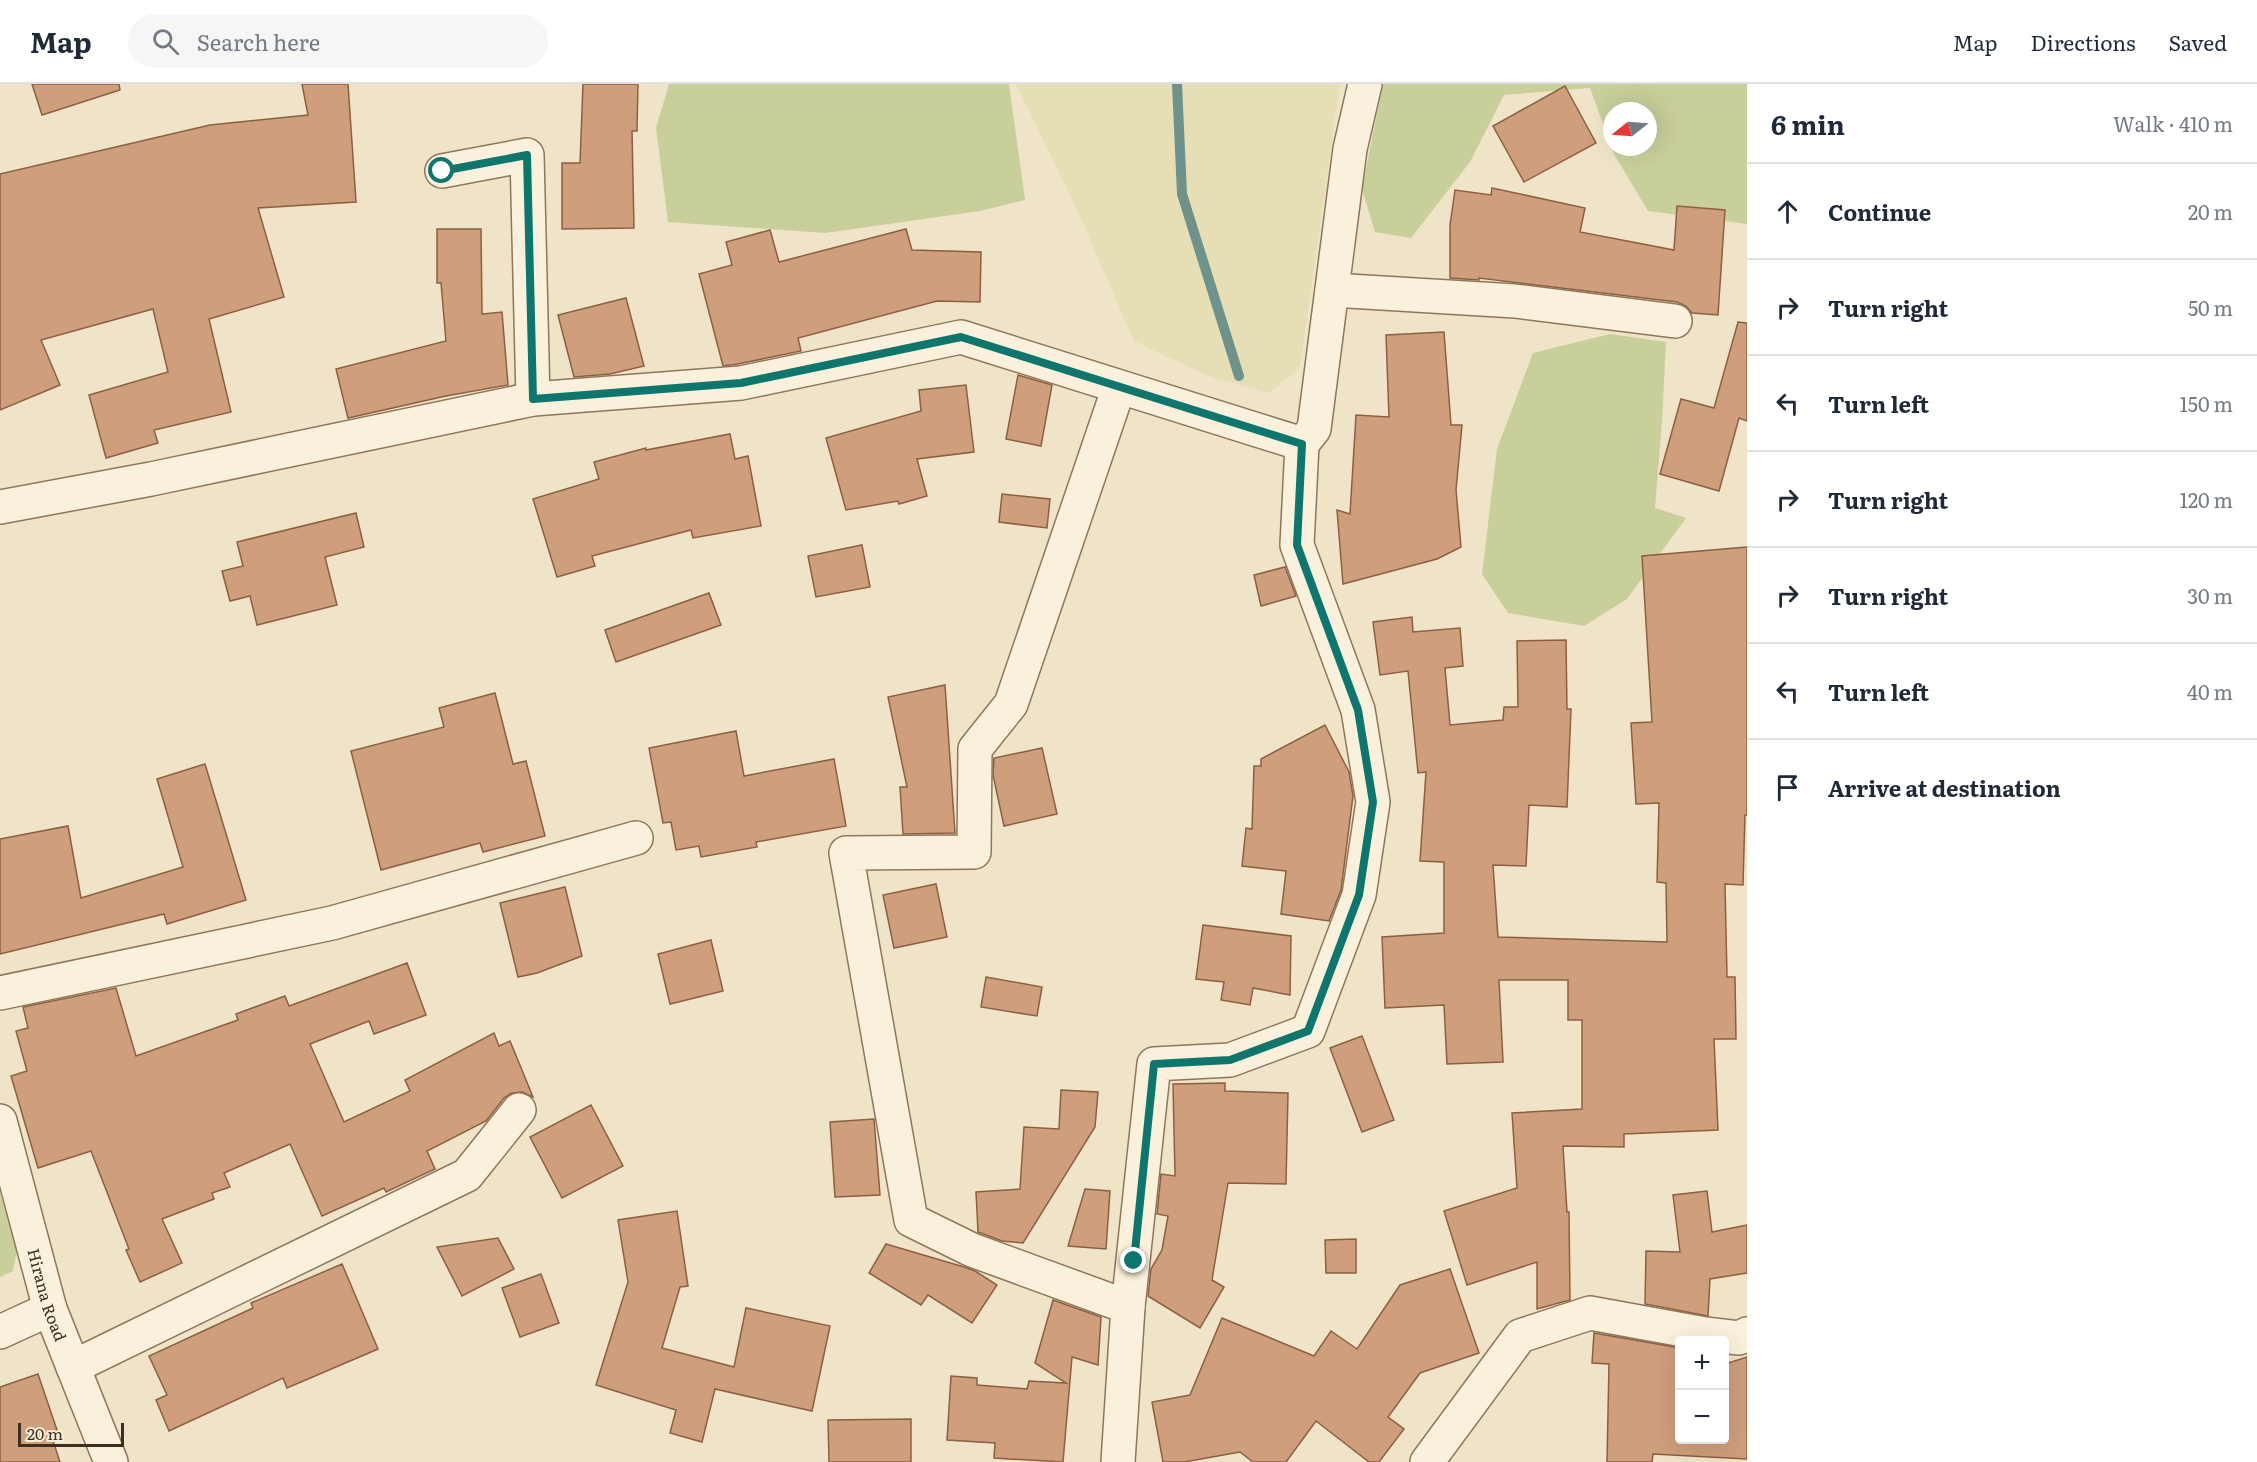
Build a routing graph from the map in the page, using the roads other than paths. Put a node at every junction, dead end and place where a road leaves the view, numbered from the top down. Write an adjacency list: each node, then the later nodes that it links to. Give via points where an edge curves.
1 (1365, 84): 3 (street, via 1350,149)
2 (442, 171): 6 (street, via 527,155)
3 (1332, 290): 4 (street, via 1515,301); 7 (street, via 1314,429)
4 (1675, 321)
5 (1119, 387): 6 (street, via 961,337 741,383); 7 (street); 13 (street, via 1011,704 975,749 974,852 846,853 911,1220 972,1250)
6 (533, 399): 8 (street)
7 (1302, 444): 13 (street, via 1297,545 1358,710 1373,802 1359,895 1308,1031 1230,1060 1154,1064)
8 (0, 507)
9 (636, 838): 10 (street, via 332,923)
10 (0, 993)
11 (519, 1110): 17 (street, via 467,1175)
12 (0, 1120): 14 (street, Hirana Road)
13 (1128, 1307): 20 (street)
14 (50, 1309): 15 (street); 17 (street, Hirana Road)
15 (0, 1332)
16 (1747, 1334): 18 (street, via 1738,1338 1705,1334 1590,1313 1520,1336)
17 (73, 1367): 19 (street, Hirana Road)
18 (1436, 1461)
19 (111, 1462)
20 (1119, 1462)

